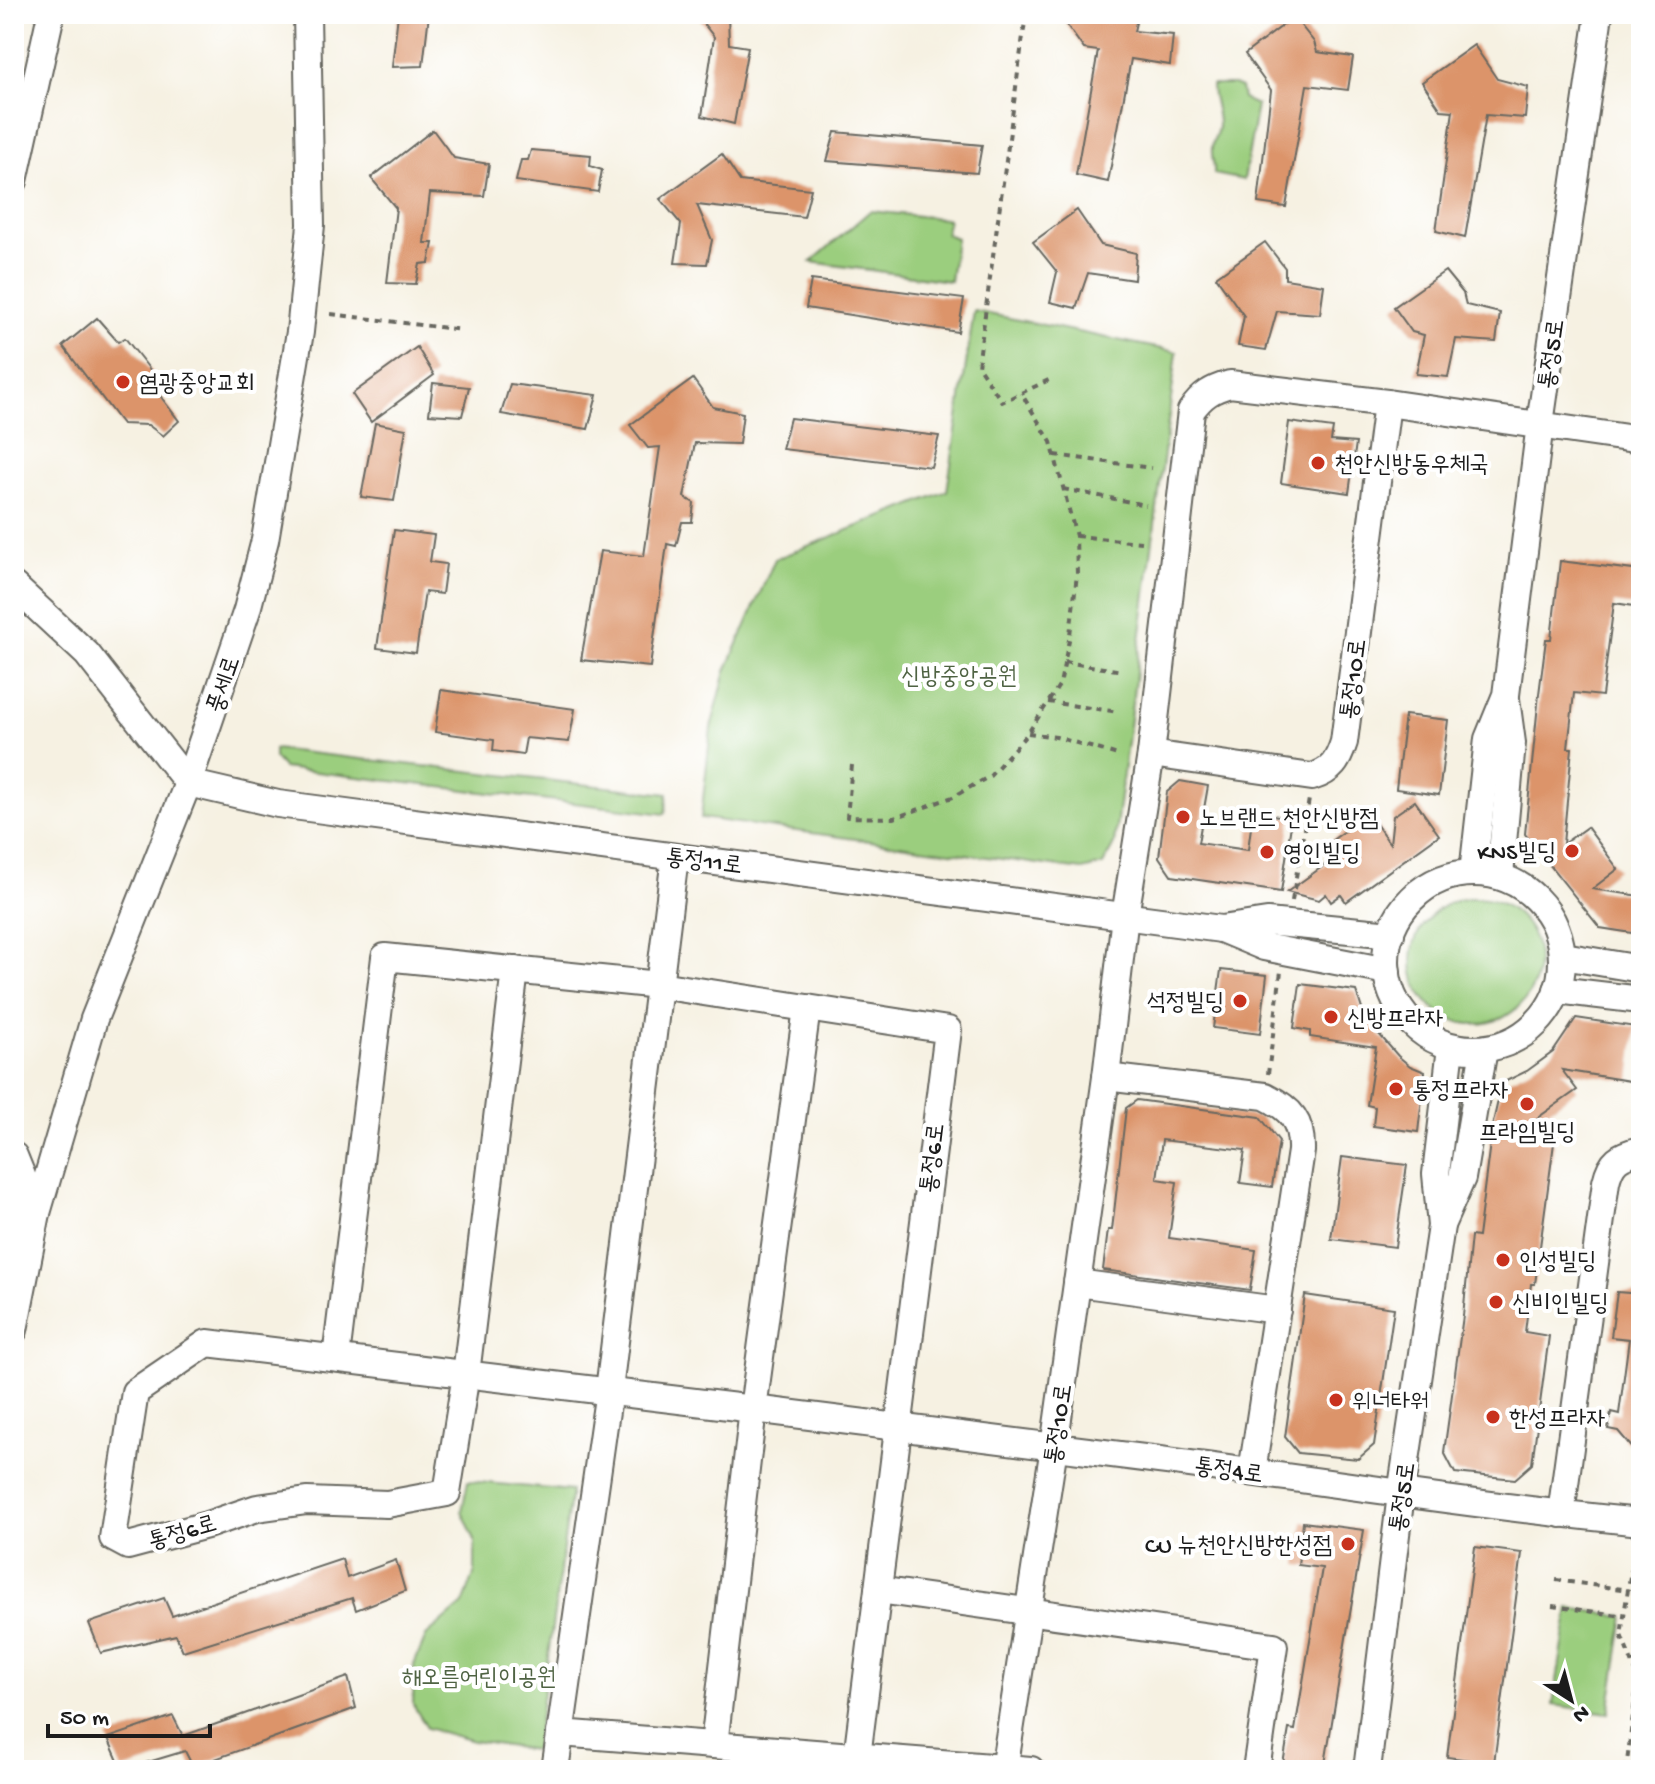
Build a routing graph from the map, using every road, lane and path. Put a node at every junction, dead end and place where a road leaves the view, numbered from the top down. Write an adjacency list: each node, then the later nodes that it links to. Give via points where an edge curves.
1 (51, 14): 5 (street)
2 (307, 14): 30 (street, 풍세로, via 311,225 300,332 265,540)
3 (1026, 14): 9 (path, via 978,366 1002,402)
4 (1599, 14): 11 (street, 통정5로)
5 (14, 181)
6 (331, 314): 7 (path)
7 (462, 330)
8 (1053, 378): 9 (path)
9 (1021, 393): 13 (path)
10 (1387, 403): 11 (street, 통정10로); 26 (street, 통정10로, via 1230,384 1199,398 1191,411); 29 (street, 통정10로, via 1344,742 1338,761)
11 (1540, 424): 12 (street, 통정10로); 22 (street, 통정5로)
12 (1641, 440)
13 (1055, 455): 14 (path); 15 (path)
14 (1151, 468)
15 (1063, 489): 16 (path); 17 (path)
16 (1146, 505)
17 (1076, 536): 18 (path); 20 (path, via 1077,574)
18 (1141, 542)
19 (14, 586): 30 (street, via 87,654)
20 (1064, 662): 21 (path); 23 (path, via 1060,684)
21 (1123, 671)
22 (1506, 695): 32 (street, via 1488,739); 33 (street, via 1512,743)
23 (1048, 702): 24 (path); 25 (path)
24 (1119, 712)
25 (1028, 733): 27 (path); 28 (path, via 990,776 953,797 894,818 847,817)
26 (1151, 754): 29 (street); 34 (street, 통정10로)
27 (1118, 755)
28 (852, 765)
29 (1312, 777): 35 (path)
30 (188, 783): 31 (street, 통정11로, via 278,804); 53 (street, 풍세로, via 94,1019)
31 (675, 857): 34 (street, 통정11로); 43 (street)
32 (1473, 873): 33 (street); 37 (street, via 1432,884 1408,902)
33 (1500, 876): 39 (street, via 1541,903 1557,928)
34 (1125, 916): 36 (street, 통정11로); 49 (street, 통정10로)
35 (1288, 924): 36 (street); 37 (street)
36 (1221, 929): 38 (street)
37 (1391, 934): 42 (street)
38 (1284, 952): 42 (street); 50 (path)
39 (1563, 956): 40 (street); 44 (street)
40 (1641, 969)
41 (515, 970): 43 (street, 통정6로); 58 (street, 통정6로, via 385,957); 59 (street, 통정6로)
42 (1387, 971): 47 (street, via 1401,1012 1421,1032)
43 (659, 985): 46 (street, 통정6로); 60 (street)
44 (1557, 990): 45 (street); 48 (street, via 1548,1010 1528,1031)
45 (1641, 1000)
46 (807, 1008): 61 (street); 62 (street, 통정6로, via 948,1030)
47 (1451, 1047): 48 (street); 54 (street, via 1436,1174)
48 (1484, 1049): 54 (street, via 1462,1178)
49 (1106, 1077): 50 (street); 55 (street, 통정10로)
50 (1265, 1096): 56 (street, via 1284,1105 1302,1135)
51 (1641, 1150): 66 (street, via 1624,1154 1610,1167 1606,1182)
52 (14, 1156): 53 (street)
53 (37, 1213): 57 (street, 풍세로)
54 (1441, 1226): 65 (street, 통정5로)
55 (1077, 1283): 56 (street); 63 (street, 통정10로)
56 (1277, 1310): 64 (street)
57 (14, 1330)
58 (336, 1358): 59 (street, 통정6로); 59 (street, 통정6로, via 207,1343 135,1392 113,1538 128,1546 257,1508 307,1501 387,1504 447,1493)
59 (466, 1374): 60 (street, 통정6로)
60 (609, 1390): 61 (street, 통정4로); 75 (street)
61 (753, 1409): 62 (street, 통정4로); 76 (street)
62 (897, 1428): 63 (street, 통정4로); 70 (street)
63 (1054, 1447): 64 (street, 통정4로); 73 (street, 통정10로)
64 (1252, 1472): 65 (street, 통정4로)
65 (1401, 1494): 66 (street, 통정4로); 82 (street, 통정5로)
66 (1561, 1514): 67 (street, 통정4로)
67 (1641, 1522)
68 (1632, 1563): 71 (path)
69 (1556, 1580): 71 (path)
70 (878, 1590): 73 (street); 77 (street)
71 (1628, 1590): 74 (path)
72 (1552, 1606): 74 (path)
73 (1027, 1612): 78 (street, 통정10로); 81 (street, via 1274,1646)
74 (1624, 1616): 83 (path, via 1621,1635 1638,1677)
75 (560, 1733): 76 (street); 79 (street)
76 (714, 1745): 77 (street)
77 (857, 1757): 78 (street)
78 (1004, 1768): 80 (street)
79 (555, 1770)
80 (1031, 1770)
81 (1256, 1770)
82 (1367, 1770)
83 (1626, 1770)

